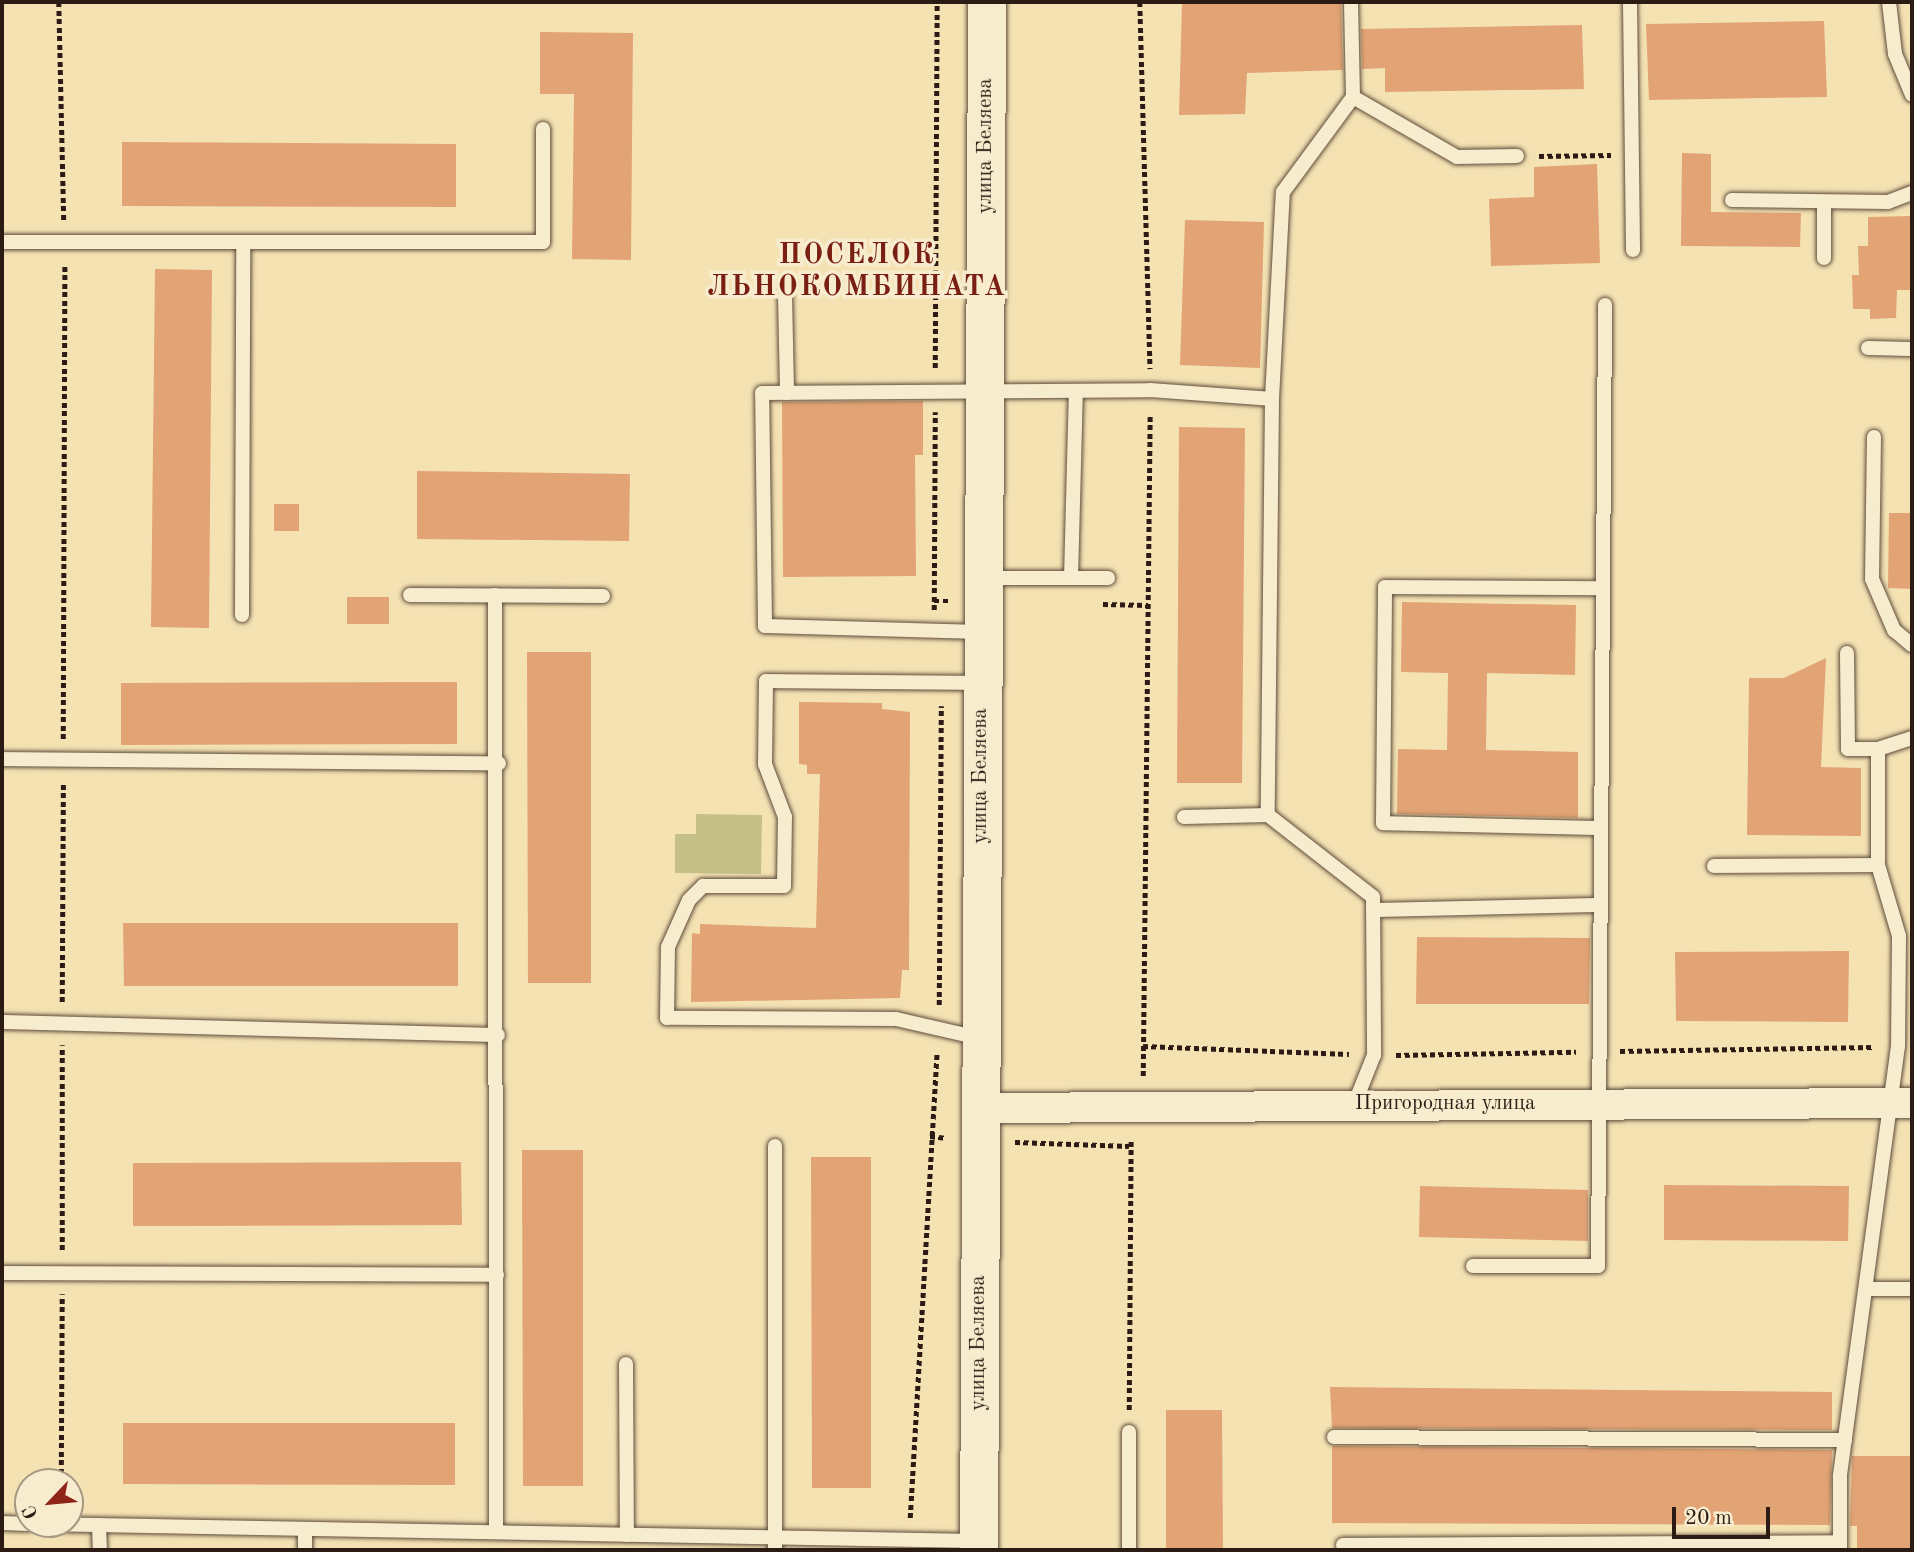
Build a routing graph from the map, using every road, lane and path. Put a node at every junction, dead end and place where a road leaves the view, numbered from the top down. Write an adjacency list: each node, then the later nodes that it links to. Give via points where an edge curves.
1 (937, 2): 26 (path)
2 (987, 2): 27 (street, улица Беляева)
3 (1140, 2): 23 (path)
4 (1351, 2): 8 (lane)
5 (1630, 2): 10 (lane)
6 (1889, 2): 7 (lane, via 1895,54)
7 (1912, 95)
8 (1353, 97): 11 (lane, via 1457,157); 28 (lane, via 1283,192)
9 (542, 129): 16 (lane, via 543,242)
10 (1631, 155): 11 (path); 17 (lane)
11 (1517, 156)
12 (1912, 193): 14 (lane, via 1888,202)
13 (1732, 201): 14 (lane)
14 (1824, 203): 18 (lane)
15 (2, 242): 16 (lane)
16 (243, 245): 37 (lane)
17 (1633, 250)
18 (1824, 258)
19 (785, 295): 25 (lane)
20 (1605, 305): 33 (lane)
21 (1868, 348): 22 (lane)
22 (1912, 349)
23 (1150, 390): 24 (lane); 28 (lane); 59 (path)
24 (1076, 392): 27 (lane); 31 (lane)
25 (787, 393): 26 (lane); 38 (lane, via 762,393 765,626)
26 (935, 394): 27 (lane); 38 (path)
27 (985, 395): 30 (street, улица Беляева)
28 (1272, 399): 48 (lane)
29 (1874, 437): 40 (lane, via 1872,579 1894,629)
30 (983, 578): 31 (lane); 39 (street, улица Беляева)
31 (1071, 578): 32 (lane)
32 (1108, 579)
33 (1602, 588): 50 (lane); 50 (lane, via 1385,587 1382,823)
34 (410, 595): 35 (lane)
35 (495, 595): 36 (lane); 47 (lane)
36 (603, 596)
37 (242, 615)
38 (934, 631): 39 (lane)
39 (982, 632): 43 (street, улица Беляева)
40 (1912, 645)
41 (1847, 653): 45 (lane, via 1848,749)
42 (941, 682): 43 (lane); 56 (path); 56 (lane, via 766,681 765,764 785,817 784,886 703,886 689,901 668,947 667,1018 896,1019)
43 (982, 683): 58 (street, улица Беляева)
44 (1912, 738): 45 (lane)
45 (1878, 750): 51 (lane)
46 (2, 759): 47 (lane)
47 (499, 763): 57 (lane)
48 (1268, 815): 49 (lane); 54 (lane, via 1373,897)
49 (1184, 817)
50 (1600, 828): 53 (lane)
51 (1878, 865): 52 (lane); 60 (lane, via 1899,936)
52 (1714, 866)
53 (1600, 905): 54 (lane); 61 (lane)
54 (1373, 910): 62 (lane)
55 (2, 1022): 57 (lane)
56 (939, 1028): 58 (lane); 68 (path)
57 (498, 1035): 73 (lane)
58 (979, 1038): 67 (street, улица Беляева)
59 (1143, 1046): 62 (path); 66 (path)
60 (1898, 1046): 61 (path); 63 (lane)
61 (1600, 1051): 62 (path); 65 (lane)
62 (1374, 1055): 64 (lane)
63 (1902, 1103): 65 (street, Пригородная улица); 74 (lane)
64 (1353, 1104): 65 (street, Пригородная улица); 66 (street, Пригородная улица)
65 (1601, 1104): 71 (lane, via 1598,1266)
66 (1143, 1106): 67 (street, Пригородная улица); 70 (path)
67 (979, 1125): 68 (path); 70 (path); 88 (street, улица Беляева)
68 (930, 1136): 85 (path)
69 (775, 1146): 86 (lane)
70 (1129, 1146): 77 (path)
71 (1473, 1266)
72 (2, 1273): 73 (lane)
73 (497, 1275): 83 (lane)
74 (1867, 1289): 75 (lane); 79 (lane)
75 (1912, 1289)
76 (626, 1364): 84 (lane)
77 (1129, 1432): 92 (lane)
78 (1334, 1437): 79 (lane)
79 (1845, 1440): 89 (lane)
80 (84, 1525): 81 (lane)
81 (99, 1525): 82 (lane); 90 (lane)
82 (304, 1529): 83 (lane); 91 (lane)
83 (496, 1532): 84 (lane)
84 (627, 1535): 86 (lane)
85 (909, 1541): 86 (lane); 88 (lane)
86 (775, 1544)
87 (1343, 1545): 89 (lane)
88 (979, 1546)
89 (1840, 1546)
90 (100, 1550)
91 (305, 1550)
92 (1129, 1550)

